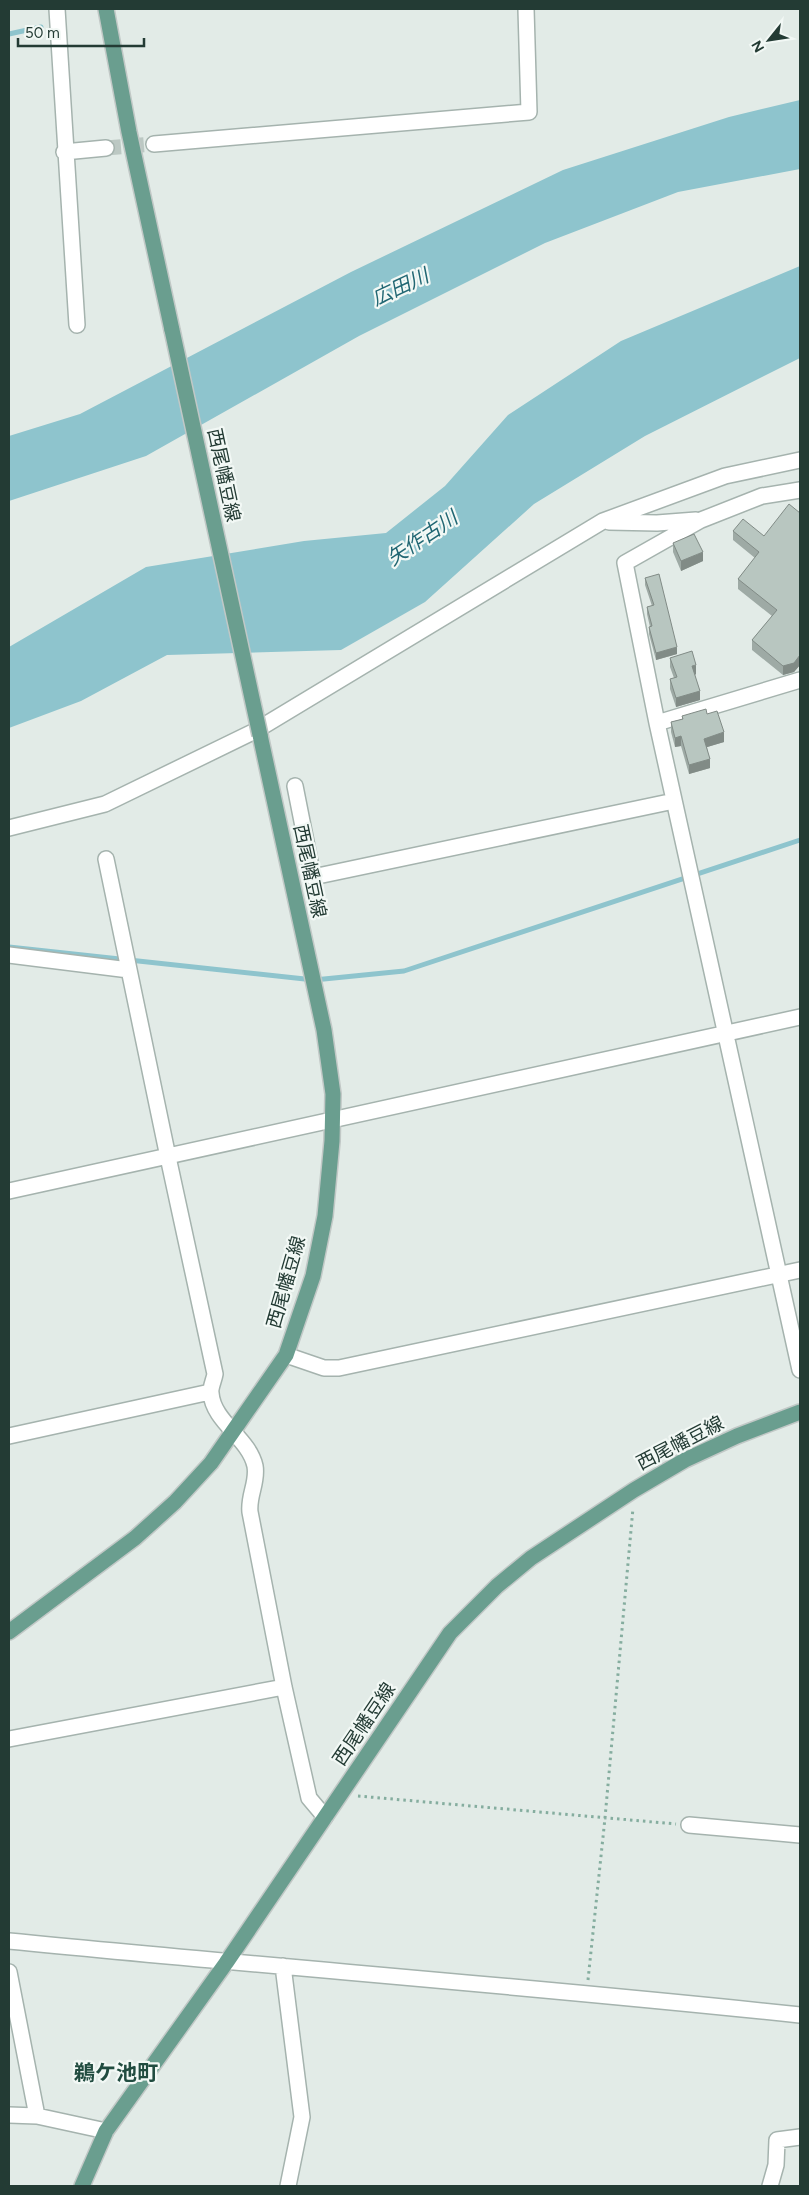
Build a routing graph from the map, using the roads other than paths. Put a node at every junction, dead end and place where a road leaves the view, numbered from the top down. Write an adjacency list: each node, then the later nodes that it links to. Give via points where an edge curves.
1 (106, 9): 22 (main road, 西尾幡豆線, bridge, via 129,132 324,1030 333,1094)
2 (526, 9): 4 (street, via 529,112)
3 (57, 11): 6 (street)
4 (154, 144)
5 (106, 148): 6 (street)
6 (64, 152): 7 (street)
7 (77, 325)
8 (800, 460): 11 (street, via 725,476)
9 (800, 490): 10 (street, via 762,496)
10 (700, 520): 11 (street, via 658,523); 13 (street, via 625,563)
11 (603, 521): 16 (street, via 255,730 105,804)
12 (800, 680): 13 (street)
13 (657, 723): 15 (street)
14 (296, 786): 15 (street, via 313,877)
15 (674, 800): 21 (street)
16 (9, 828)
17 (106, 859): 19 (street)
18 (9, 955): 19 (street)
19 (129, 970): 23 (street)
20 (800, 1017): 21 (street)
21 (726, 1033): 22 (street); 26 (street)
22 (332, 1121): 23 (street); 27 (main road, 西尾幡豆線, via 325,1216 313,1276)
23 (168, 1158): 24 (street); 29 (street, via 215,1374)
24 (9, 1191)
25 (800, 1270): 26 (street)
26 (778, 1276): 27 (street, via 339,1368 324,1368); 28 (street)
27 (286, 1355): 31 (main road, 西尾幡豆線)
28 (800, 1370)
29 (210, 1392): 31 (street, via 215,1408); 32 (street)
30 (800, 1412): 36 (main road, 西尾幡豆線, via 685,1460 531,1558 496,1586 450,1633)
31 (234, 1432): 33 (main road, 西尾幡豆線, via 195,1482 157,1518); 34 (street, via 255,1464 256,1476 249,1505)
32 (9, 1436)
33 (9, 1632)
34 (284, 1687): 35 (street); 36 (street, via 309,1798)
35 (9, 1739)
36 (325, 1817): 40 (main road, 西尾幡豆線)
37 (689, 1825): 38 (street)
38 (800, 1835)
39 (9, 1942): 40 (street)
40 (226, 1963): 41 (street); 46 (main road, 西尾幡豆線)
41 (283, 1966): 43 (street); 49 (street, via 302,2117)
42 (9, 1972): 45 (street)
43 (800, 2015)
44 (9, 2115): 45 (street)
45 (38, 2116): 46 (street)
46 (106, 2131): 48 (main road, 西尾幡豆線)
47 (800, 2137): 50 (street, via 776,2140 776,2165)
48 (82, 2186)
49 (288, 2186)
50 (770, 2186)

